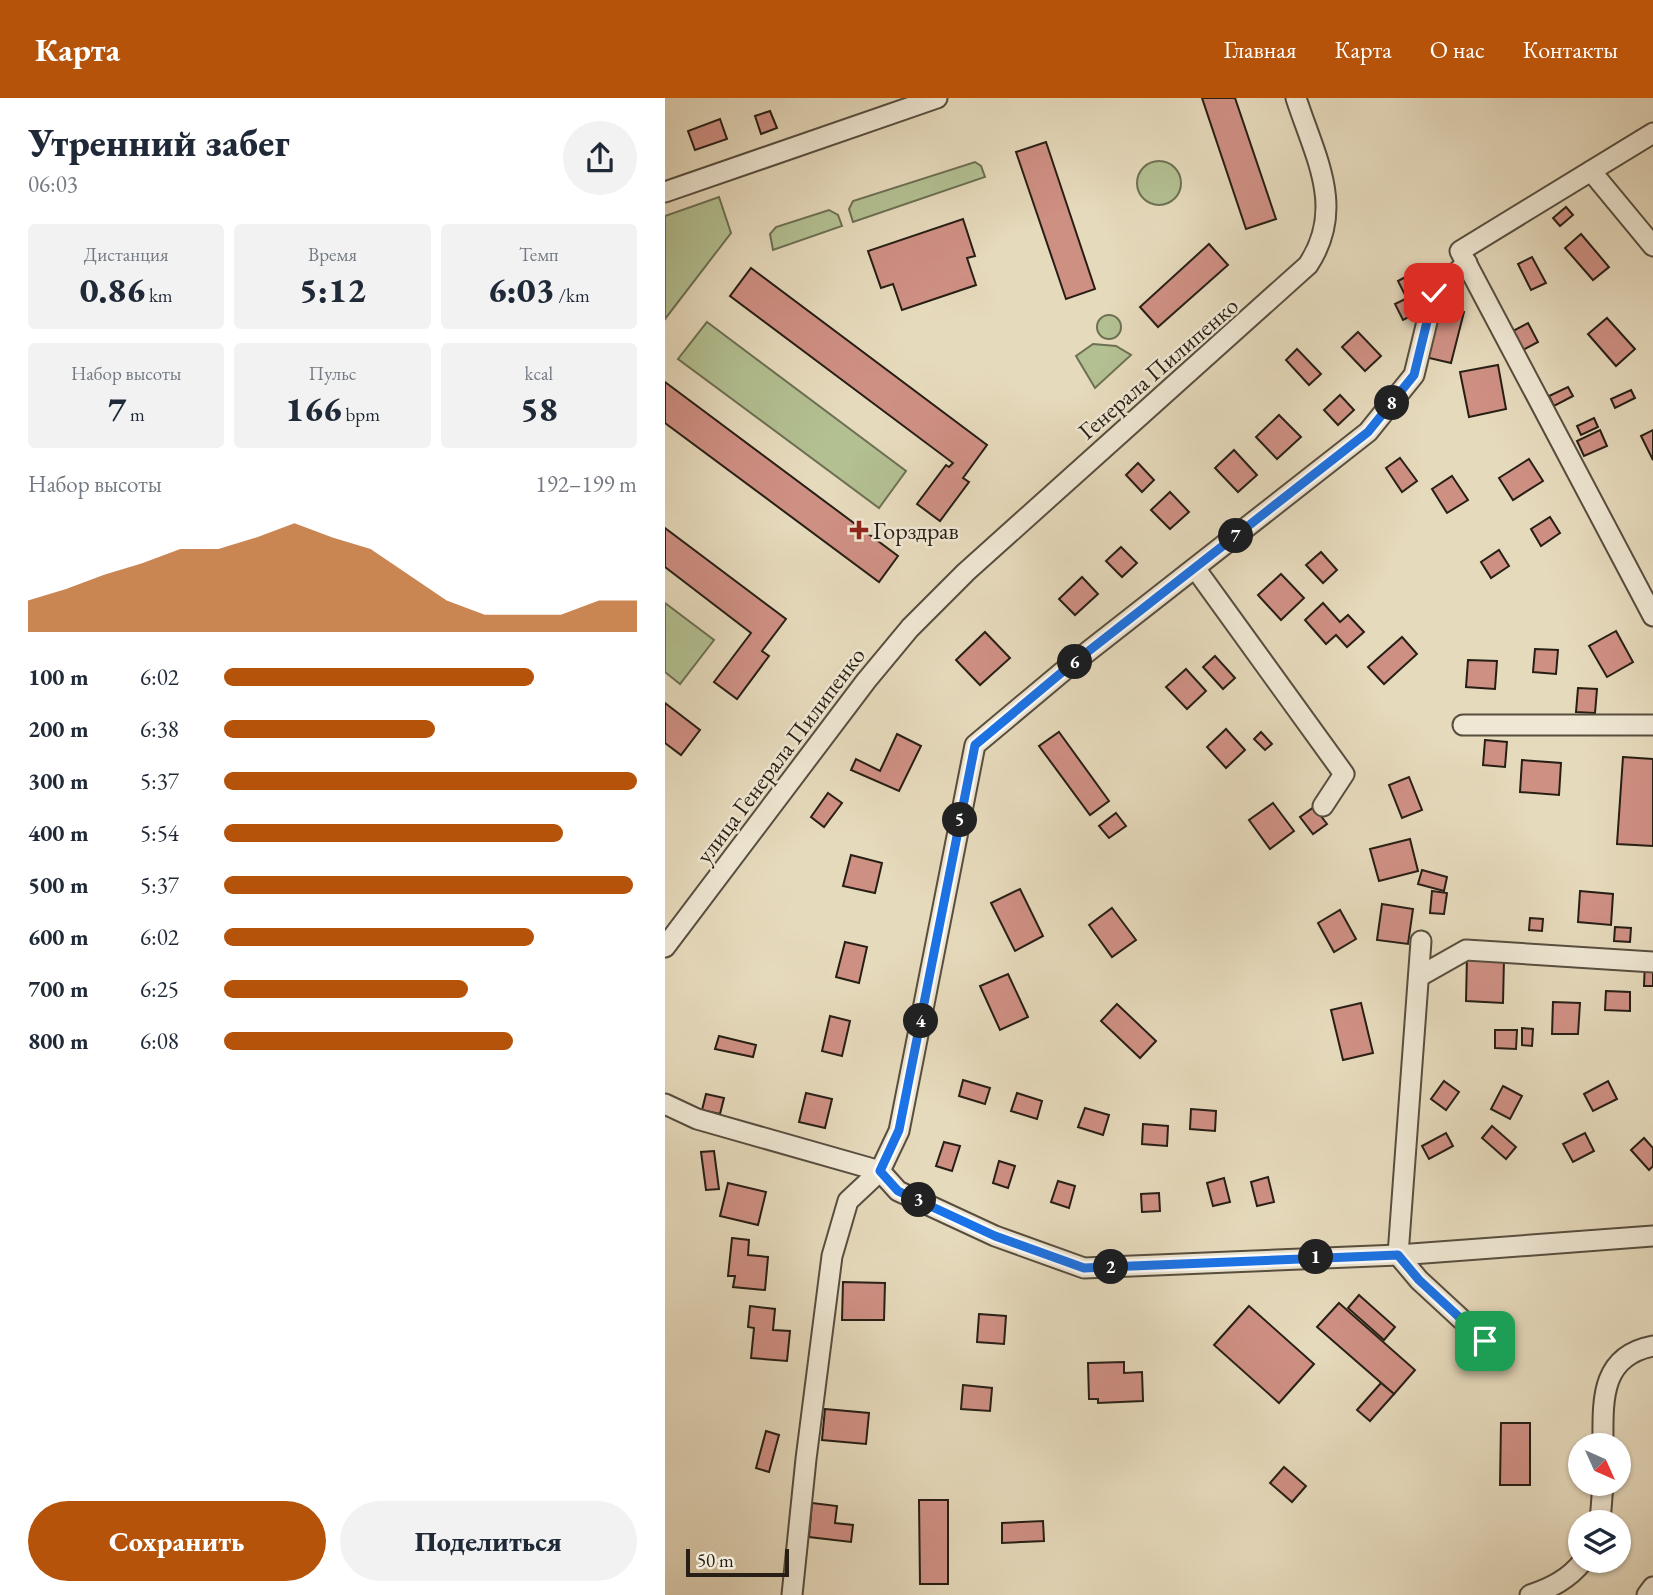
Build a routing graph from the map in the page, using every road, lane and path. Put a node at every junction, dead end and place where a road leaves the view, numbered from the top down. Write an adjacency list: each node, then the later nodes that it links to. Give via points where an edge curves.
1 (937, 98): 5 (street)
2 (1296, 98): 10 (street, Генерала Пилипенко, via 1328,201 1324,237 1308,265 966,572)
3 (1653, 133): 4 (street)
4 (1591, 171): 6 (street); 7 (street, via 1460,251)
5 (665, 192)
6 (1653, 246)
7 (1467, 264): 8 (street, via 1434,293 1414,375 1368,432); 9 (street)
8 (1195, 568): 13 (street, via 1344,774); 19 (street, via 975,745 899,1130)
9 (1653, 616)
10 (910, 628): 15 (street, улица Генерала Пилипенко)
11 (1653, 724): 12 (street)
12 (1463, 725)
13 (1322, 806)
14 (1421, 941): 17 (street)
15 (665, 947)
16 (1653, 962): 17 (street, via 1466,950)
17 (1420, 976): 21 (street)
18 (665, 1104): 19 (street, via 697,1119)
19 (880, 1171): 21 (street, via 898,1191 995,1236 1084,1268); 27 (street, via 848,1201 832,1256)
20 (1653, 1236): 21 (street)
21 (1398, 1255): 22 (street)
22 (1485, 1341)
23 (1653, 1346): 24 (street, via 1629,1356 1608,1381 1603,1391)
24 (1603, 1433)
25 (1569, 1573): 28 (street, via 1550,1589)
26 (1653, 1587): 29 (street)
27 (792, 1595)
28 (1530, 1595)
29 (1647, 1595)

